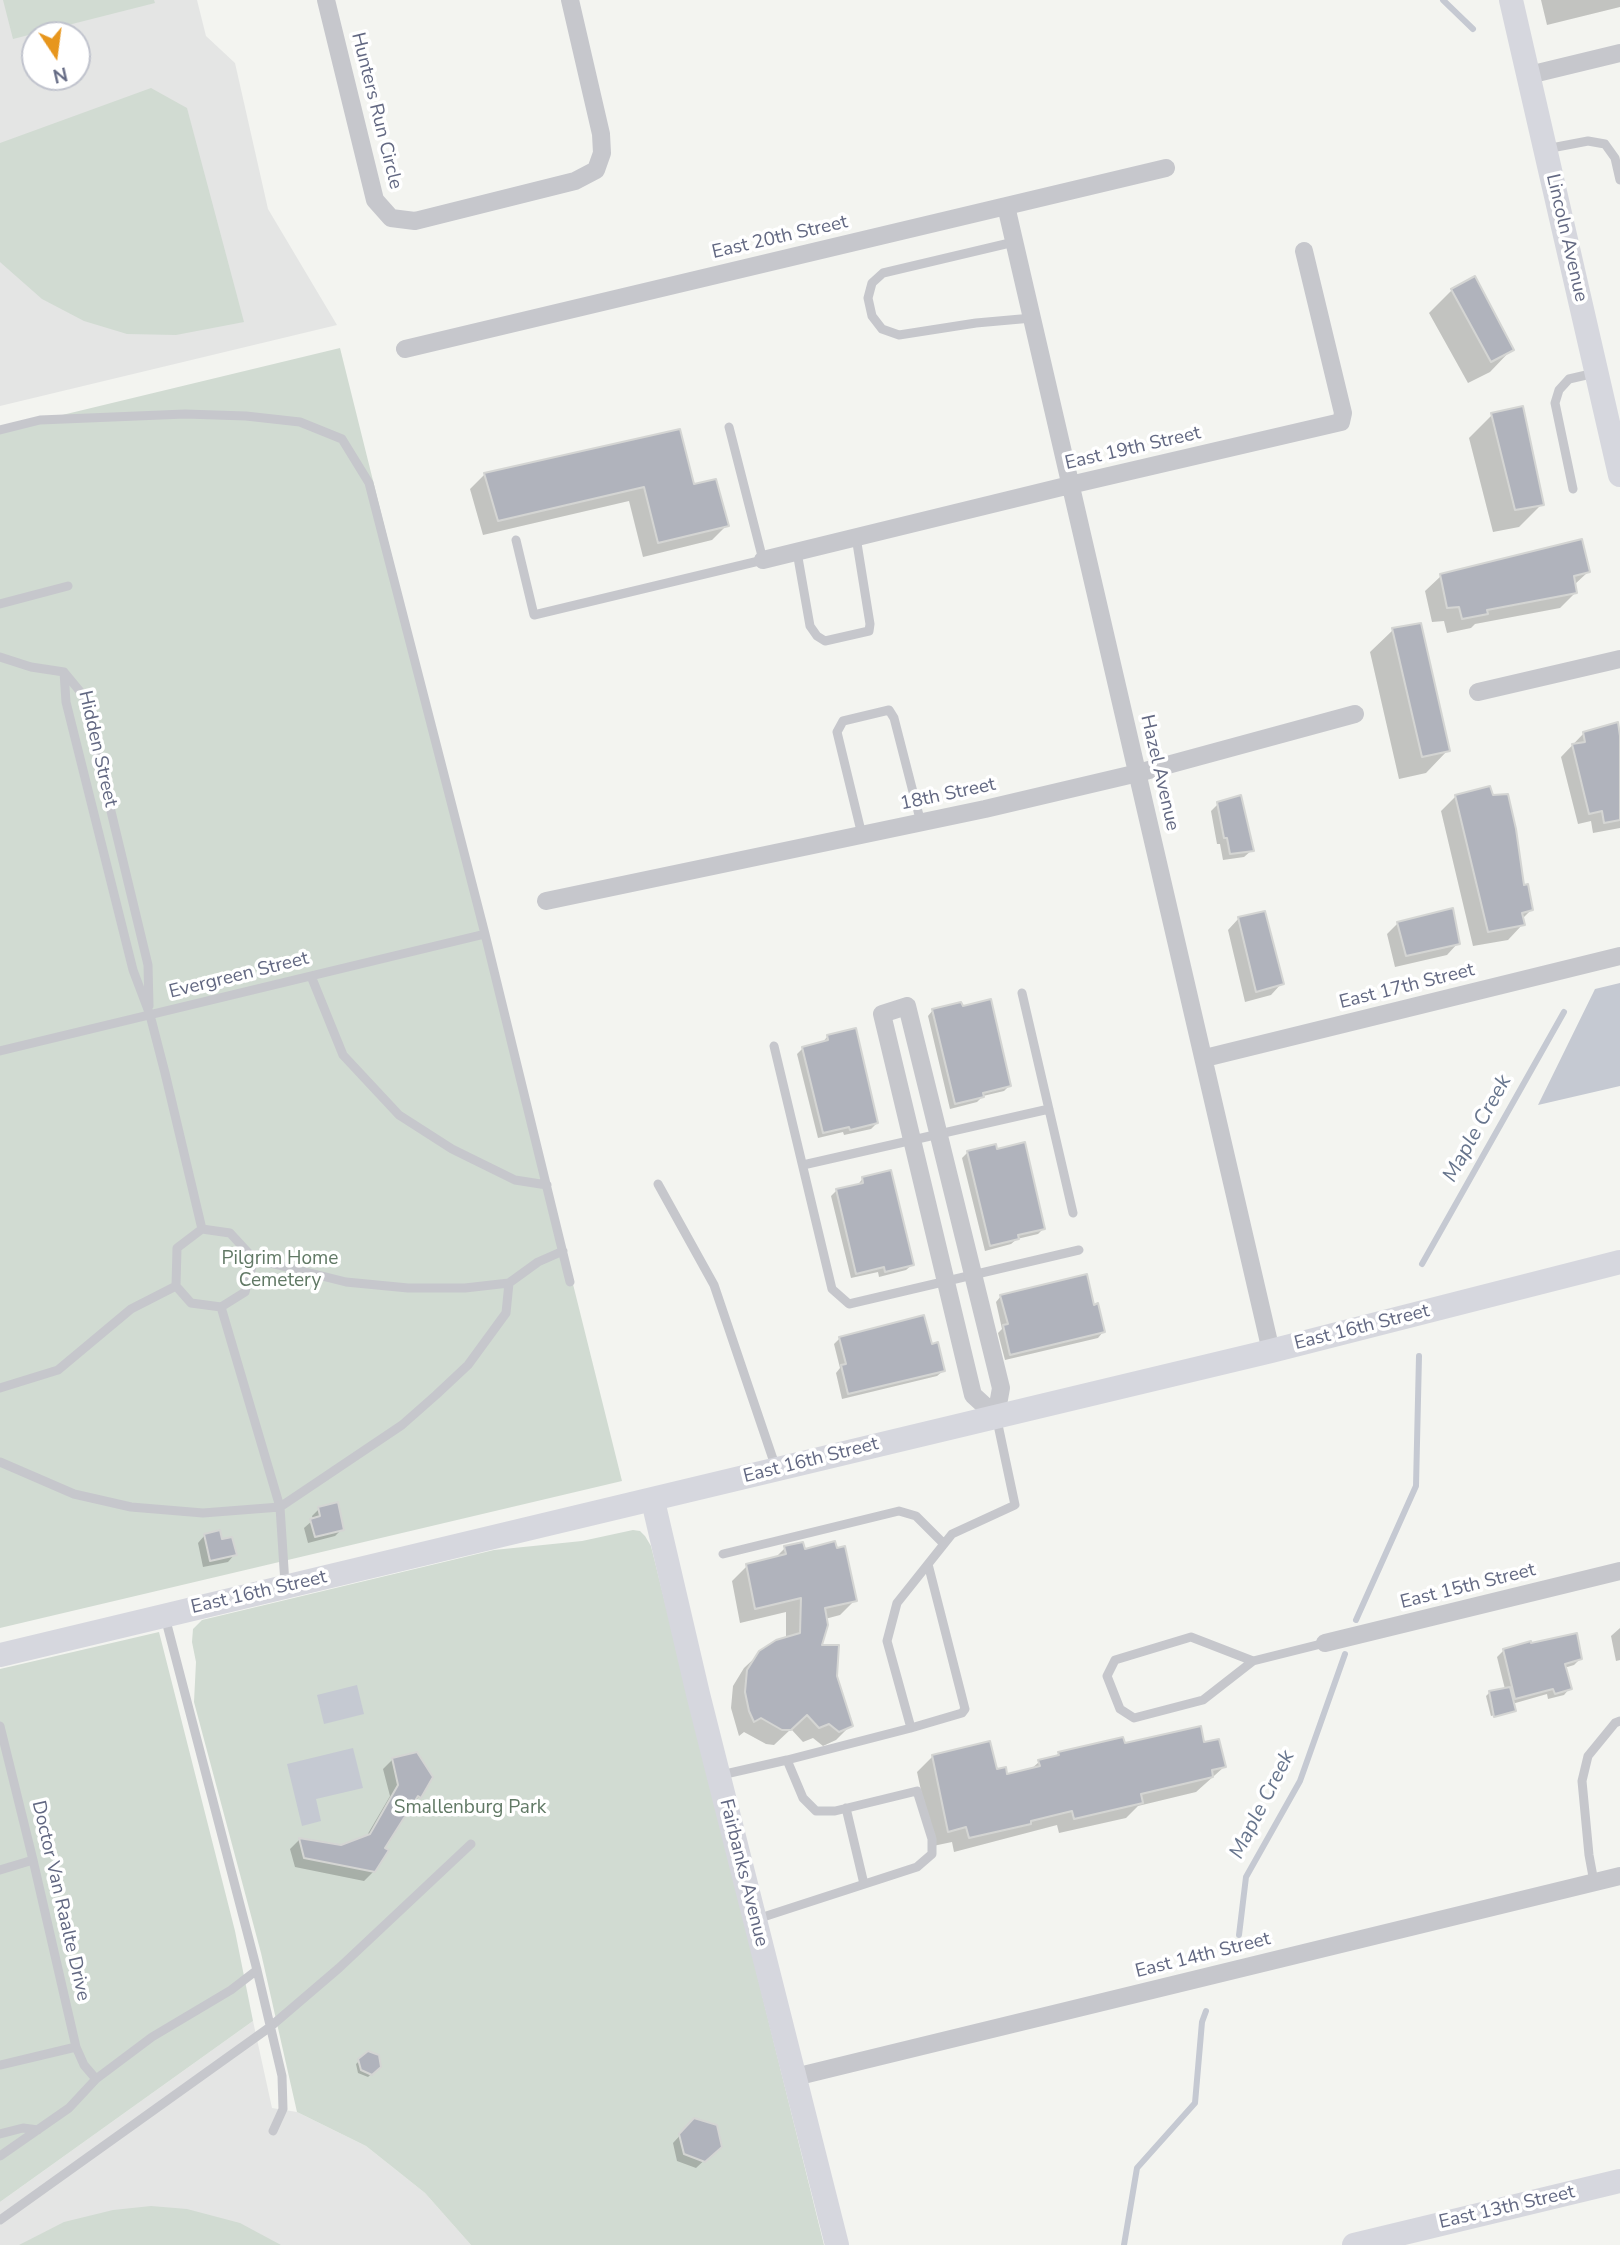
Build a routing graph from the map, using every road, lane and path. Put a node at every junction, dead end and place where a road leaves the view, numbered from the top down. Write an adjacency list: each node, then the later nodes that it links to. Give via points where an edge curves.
1 (326, 0): 2 (street, Hunters Run Circle, via 375,200 391,218 415,221 575,181 596,170 602,153 601,134)
2 (570, 0)
3 (1511, 0): 5 (main road, Lincoln Avenue)
4 (1620, 53): 5 (street)
5 (1529, 75): 6 (main road, Lincoln Avenue)
6 (1546, 149): 8 (lane, via 1588,141 1605,144 1615,158); 14 (main road, Lincoln Avenue)
7 (1166, 168): 9 (street, East 20th Street)
8 (1620, 180)
9 (1006, 206): 10 (street, Hazel Avenue); 13 (street, East 20th Street)
10 (1014, 242): 12 (street, Hazel Avenue); 12 (lane, via 883,273 870,290 872,316 882,329 899,335)
11 (1304, 251): 18 (street, East 19th Street, via 1343,413 1341,422)
12 (1032, 318): 18 (street, Hazel Avenue)
13 (405, 349)
14 (1597, 372): 17 (main road, Lincoln Avenue, via 1608,405); 19 (lane, via 1569,379 1555,403)
15 (729, 427): 23 (lane)
16 (0, 430): 35 (lane, via 40,420 185,414 300,422 342,439 369,483)
17 (1620, 475)
18 (1070, 485): 20 (street, East 19th Street); 31 (street, Hazel Avenue)
19 (1573, 489)
20 (856, 537): 22 (street, East 19th Street); 22 (lane, via 869,631 825,641 817,635 810,626)
21 (516, 540): 23 (lane, via 534,615)
22 (797, 552): 23 (street, East 19th Street)
23 (763, 560)
24 (68, 586): 25 (lane)
25 (0, 604)
26 (0, 657): 28 (lane)
27 (1620, 659): 29 (street)
28 (64, 673): 39 (lane, Hidden Street, via 69,716 133,970); 39 (lane, Hidden Street, via 83,695 148,965)
29 (1478, 692)
30 (1355, 715): 31 (street, 18th Street)
31 (1138, 774): 32 (street, 18th Street); 42 (street, Hazel Avenue)
32 (921, 823): 33 (street, 18th Street); 33 (lane, via 889,710 843,720 837,732)
33 (862, 835): 34 (street, 18th Street)
34 (546, 901)
35 (485, 934): 37 (lane, Evergreen Street); 48 (lane)
36 (1620, 956): 42 (street, East 17th Street)
37 (311, 976): 39 (lane, Evergreen Street); 48 (lane, via 343,1055 400,1115 515,1181)
38 (1022, 993): 43 (lane)
39 (150, 1015): 41 (lane, Evergreen Street); 50 (lane, Hidden Street)
40 (774, 1046): 46 (lane)
41 (0, 1051)
42 (1205, 1058): 61 (street, Hazel Avenue)
43 (1049, 1109): 44 (lane); 49 (lane)
44 (939, 1136): 45 (lane); 45 (street, via 907,1006 882,1014); 55 (street)
45 (913, 1142): 46 (lane); 58 (street)
46 (803, 1165): 58 (lane, via 832,1289 849,1304)
47 (658, 1184): 65 (lane, via 714,1285)
48 (547, 1185): 52 (lane)
49 (1073, 1213)
50 (202, 1229): 53 (lane, via 230,1233); 59 (lane, via 177,1248)
51 (1079, 1250): 55 (lane)
52 (563, 1251): 56 (lane); 57 (lane)
53 (254, 1259): 57 (lane, via 346,1282 408,1288); 60 (lane, via 245,1292)
54 (1620, 1262): 61 (main road, East 16th Street)
55 (973, 1275): 58 (lane); 63 (street, via 1001,1388)
56 (569, 1282)
57 (509, 1283): 67 (lane, via 506,1313 460,1372 402,1425)
58 (946, 1283): 63 (street, via 973,1395)
59 (176, 1286): 60 (lane, via 191,1303); 62 (lane, via 131,1309 58,1370)
60 (221, 1307): 67 (lane)
61 (1271, 1351): 63 (main road, East 16th Street)
62 (0, 1388)
63 (996, 1416): 65 (main road, East 16th Street); 68 (lane, via 1015,1505 952,1534)
64 (0, 1462): 67 (lane, via 74,1494 131,1507 203,1513)
65 (776, 1470): 66 (main road, East 16th Street)
66 (653, 1500): 72 (main road, East 16th Street); 81 (main road, Fairbanks Avenue)
67 (280, 1507): 72 (lane)
68 (944, 1544): 69 (lane, via 916,1516 899,1511); 70 (lane)
69 (723, 1553)
70 (928, 1564): 79 (lane, via 897,1603 887,1641); 79 (lane, via 965,1709)
71 (1620, 1571): 74 (street, East 15th Street)
72 (286, 1588): 73 (main road, East 16th Street)
73 (165, 1615): 75 (main road, East 16th Street); 90 (lane)
74 (1325, 1643): 76 (lane)
75 (0, 1655)
76 (1253, 1661): 76 (lane, via 1203,1700 1135,1718 1120,1709 1107,1676 1115,1660 1191,1637)
77 (1620, 1721): 87 (lane, via 1588,1756 1582,1780)
78 (0, 1726): 84 (lane, Doctor Van Raalte Drive)
79 (911, 1728): 80 (lane)
80 (787, 1760): 81 (lane); 82 (lane, via 803,1797 816,1811)
81 (719, 1776): 89 (main road, Fairbanks Avenue)
82 (846, 1808): 88 (lane); 88 (lane, via 917,1791 932,1839 932,1854 917,1867)
83 (471, 1844): 91 (lane)
84 (33, 1860): 85 (lane); 92 (lane, Doctor Van Raalte Drive)
85 (0, 1870)
86 (1620, 1876): 87 (street, East 14th Street)
87 (1594, 1882): 94 (street, East 14th Street)
88 (864, 1884): 89 (lane)
89 (755, 1920): 94 (main road, Fairbanks Avenue)
90 (257, 1970): 91 (lane); 95 (lane)
91 (270, 2027): 97 (lane, via 282,2076 283,2109); 101 (lane)
92 (76, 2047): 93 (lane); 95 (lane, Doctor Van Raalte Drive)
93 (0, 2065)
94 (795, 2077): 102 (main road, Fairbanks Avenue)
95 (96, 2079): 96 (lane, via 69,2108)
96 (38, 2130): 98 (lane, via 23,2128); 99 (lane)
97 (273, 2131)
98 (0, 2134)
99 (0, 2156)
100 (1620, 2182): 103 (main road, East 13th Street)
101 (0, 2220)
102 (837, 2245)
103 (1354, 2245)

